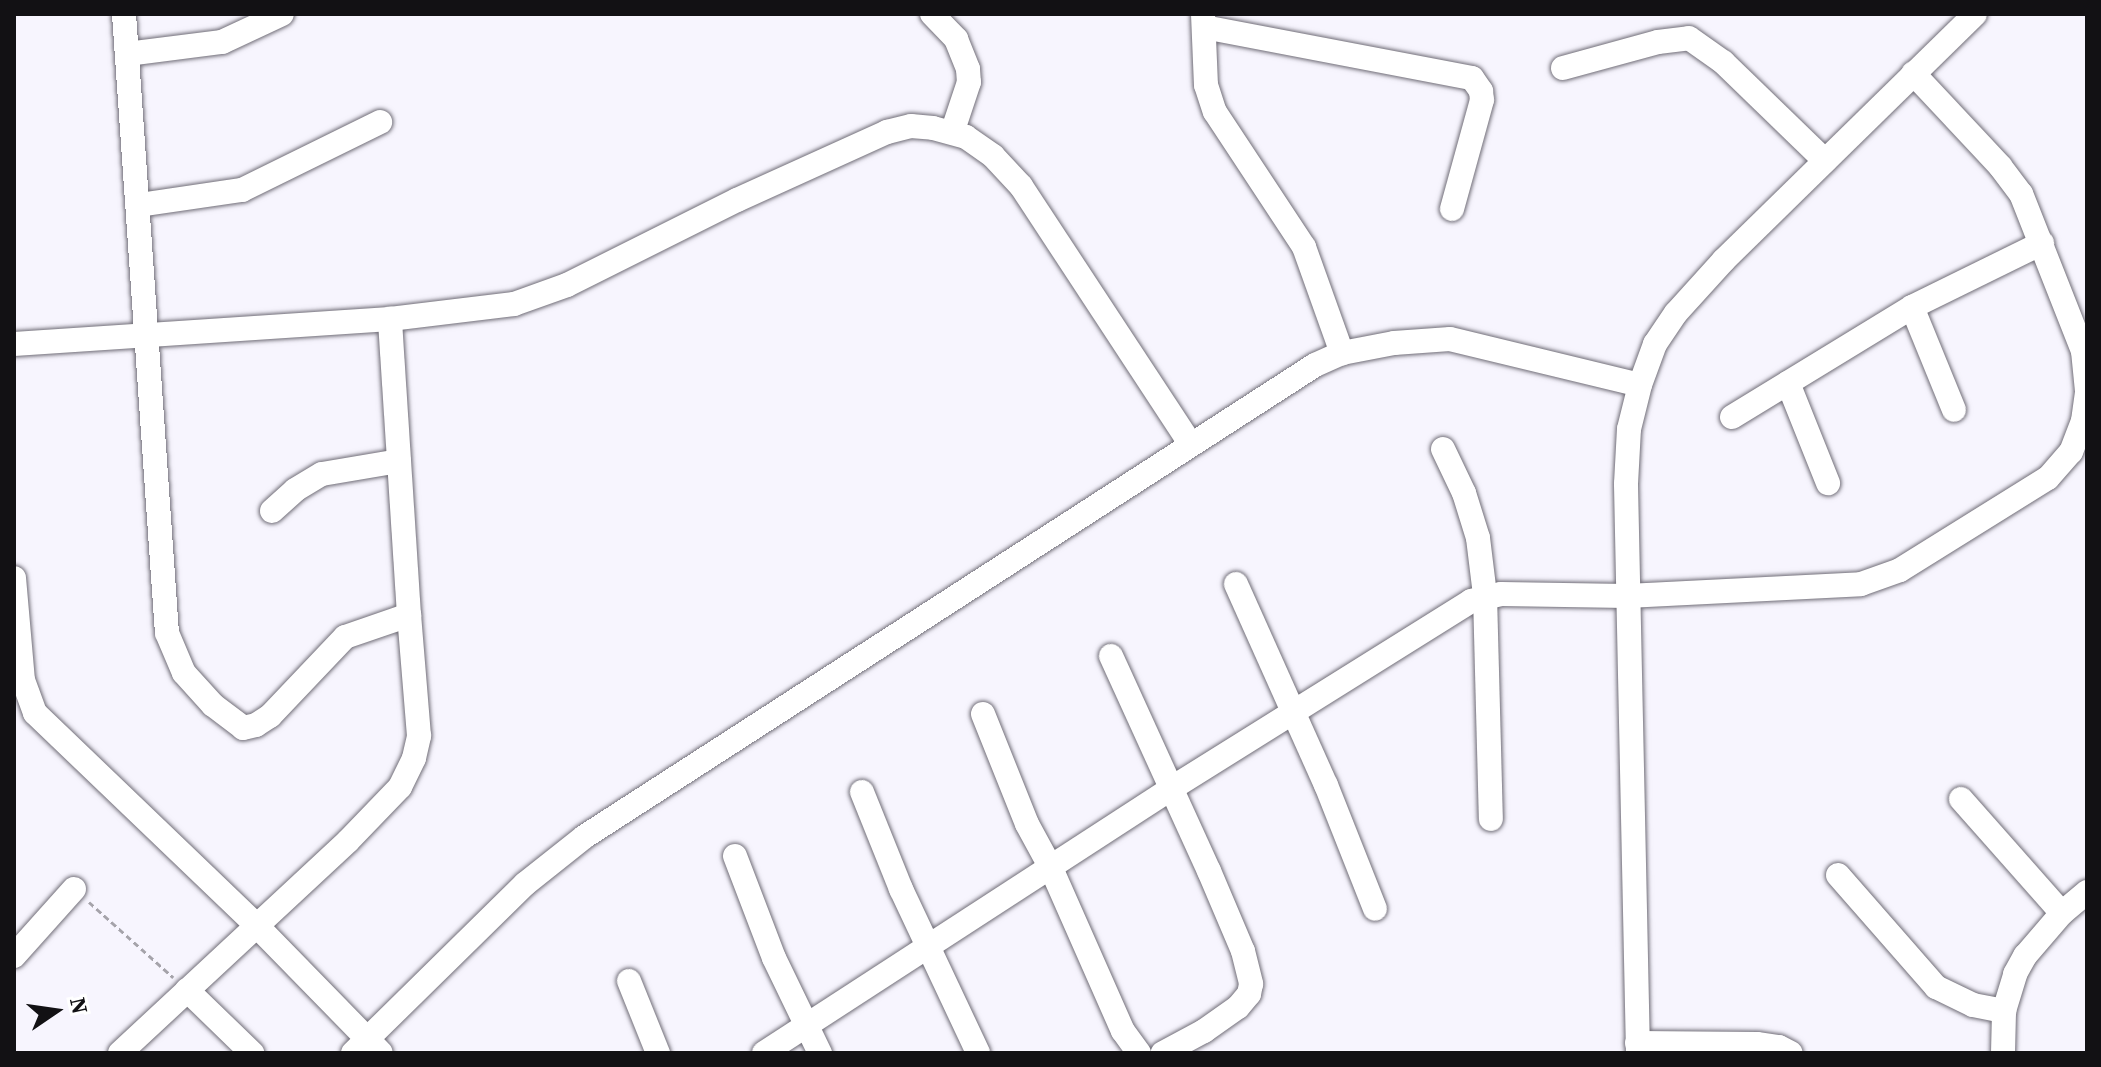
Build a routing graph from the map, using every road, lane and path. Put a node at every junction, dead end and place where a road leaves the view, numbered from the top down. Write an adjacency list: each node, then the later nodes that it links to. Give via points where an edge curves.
1 (124, 14): 6 (street)
2 (282, 14): 6 (street, via 222,42)
3 (932, 14): 10 (street, via 956,39 968,69 969,82)
4 (1975, 14): 8 (street)
5 (1203, 21): 13 (street, via 1472,78 1482,100); 19 (street, via 1206,85 1215,112 1304,247)
6 (127, 54): 12 (street)
7 (1563, 68): 11 (street, via 1689,38 1723,62)
8 (1913, 73): 11 (street); 14 (street, via 2013,182)
9 (380, 122): 12 (street, via 242,190)
10 (953, 130): 16 (street, via 911,126 887,132 536,299); 24 (street, via 993,156 1021,186)
11 (1825, 161): 21 (street, via 1676,313 1655,344)
12 (139, 205): 17 (street)
13 (1452, 209)
14 (2042, 243): 15 (street); 33 (street, via 2083,351 2087,391 2078,438 2048,478 1900,570 1861,584)
15 (1912, 307): 20 (street); 22 (street)
16 (390, 319): 17 (street); 26 (street)
17 (147, 333): 18 (street); 34 (street, via 167,633 184,673 213,705 239,726 256,725 345,637)
18 (14, 344)
19 (1342, 353): 21 (street, via 1430,339 1466,340); 24 (street)
20 (1788, 383): 23 (street); 27 (street)
21 (1640, 385): 33 (street, via 1629,429)
22 (1954, 410)
23 (1732, 417)
24 (1190, 443): 56 (street, via 572,845 525,884)
25 (1443, 449): 32 (street, via 1478,538)
26 (399, 461): 28 (street, via 322,474); 34 (street)
27 (1828, 483)
28 (272, 511)
29 (14, 578): 31 (street)
30 (1236, 584): 36 (street)
31 (14, 586): 49 (street, via 23,680 35,713)
32 (1485, 595): 33 (street); 36 (street); 41 (street)
33 (1627, 596): 57 (street)
34 (409, 615): 49 (street, via 419,700 419,736 409,771 376,813)
35 (1111, 656): 38 (street)
36 (1292, 712): 38 (street); 47 (street)
37 (983, 714): 43 (street, via 1027,824)
38 (1172, 788): 43 (street); 65 (street, via 1243,951 1251,984 1238,1007)
39 (862, 792): 50 (street)
40 (1961, 799): 48 (street)
41 (1491, 819)
42 (735, 856): 55 (street, via 774,958)
43 (1051, 868): 50 (street); 64 (street, via 1123,1031)
44 (1838, 875): 54 (street, via 1936,987 1961,1001)
45 (74, 889): 51 (street); 53 (path)
46 (2087, 892): 48 (street)
47 (1375, 909)
48 (2062, 913): 54 (street, via 2025,956)
49 (257, 926): 53 (street); 56 (street)
50 (928, 948): 55 (street); 63 (street)
51 (14, 956)
52 (629, 981): 60 (street)
53 (187, 990): 58 (street); 59 (street)
54 (2004, 1011): 67 (street)
55 (807, 1024): 61 (street); 62 (street)
56 (366, 1048)
57 (1638, 1048): 66 (street, via 1757,1044)
58 (120, 1053)
59 (252, 1053)
60 (658, 1053)
61 (764, 1053)
62 (820, 1053)
63 (978, 1053)
64 (1139, 1053)
65 (1163, 1053)
66 (1791, 1053)
67 (2003, 1053)

